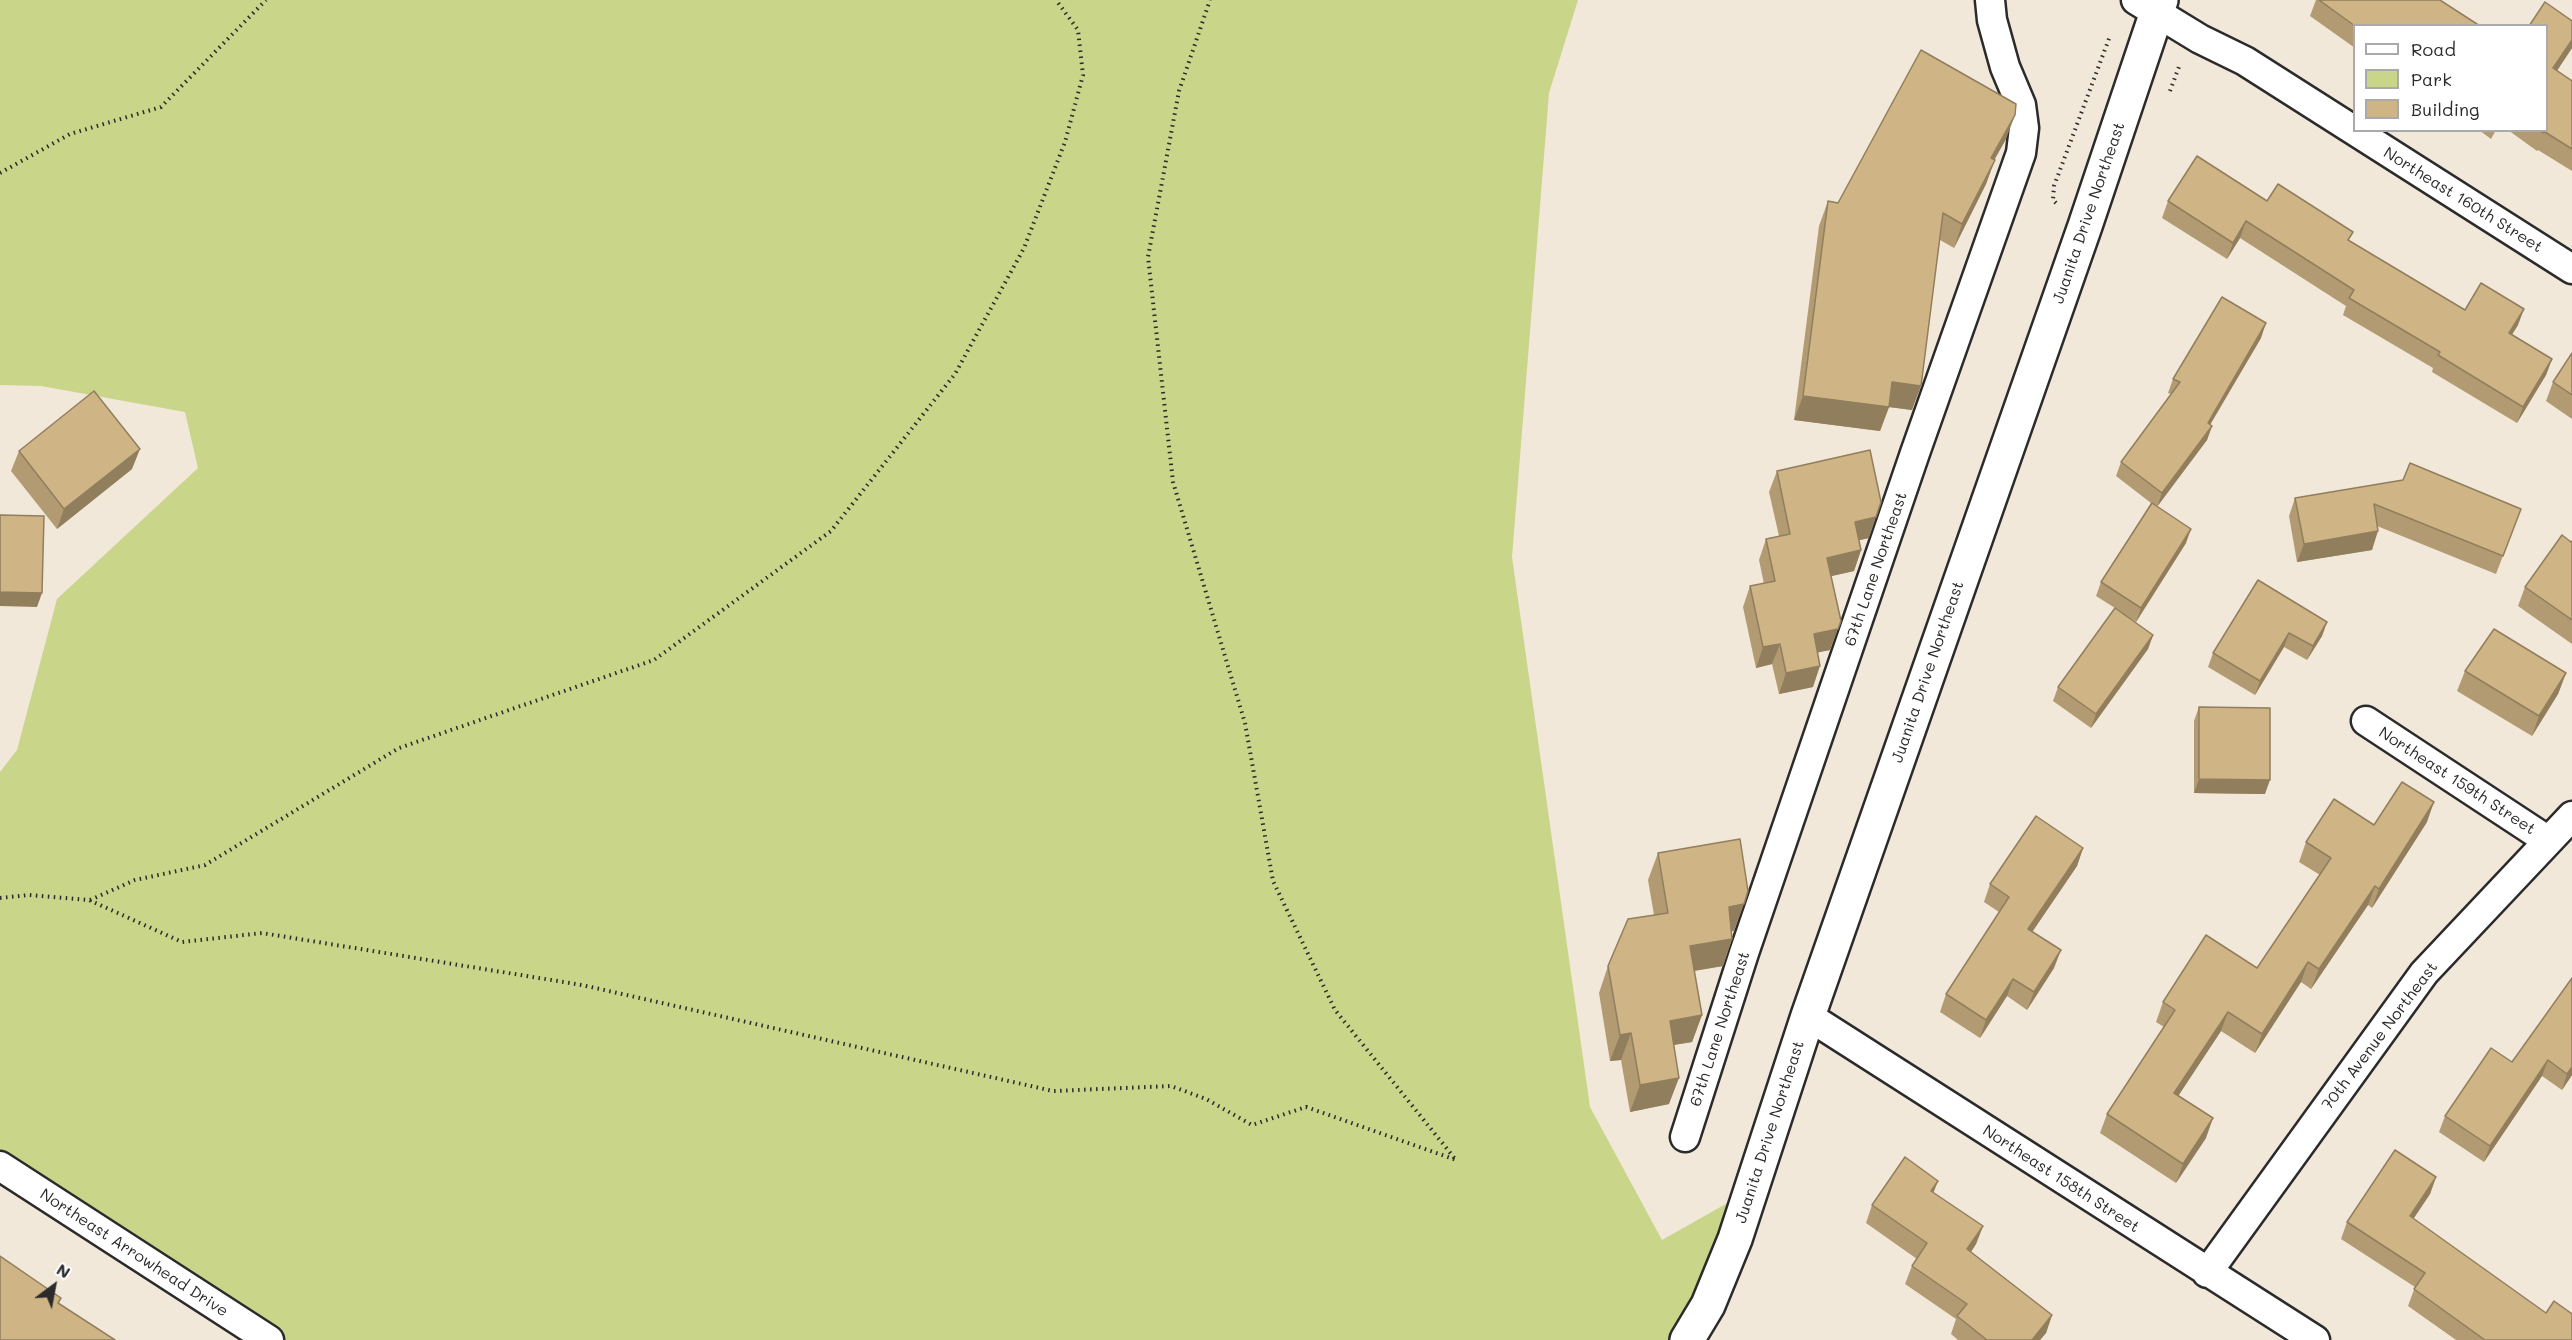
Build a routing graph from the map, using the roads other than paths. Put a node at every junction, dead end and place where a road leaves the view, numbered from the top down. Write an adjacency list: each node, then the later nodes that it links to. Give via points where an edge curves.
1 (1990, 0): 10 (street, 67th Lane Northeast, via 2005,67 2021,105 2021,153 1744,953)
2 (2151, 4): 3 (street, Northeast 160th Street, via 2200,39 2245,61); 9 (main road, Juanita Drive Northeast, via 2085,226)
3 (2353, 130)
4 (2357, 132): 5 (street, Northeast 160th Street)
5 (2572, 269)
6 (2366, 722): 8 (street, Northeast 159th Street)
7 (2572, 816): 8 (street, 70th Avenue Northeast)
8 (2547, 840): 12 (street, 70th Avenue Northeast, via 2424,973)
9 (1808, 1016): 12 (street, Northeast 158th Street); 14 (main road, Juanita Drive Northeast, via 1736,1239 1708,1305)
10 (1685, 1137)
11 (0, 1166): 13 (street, Northeast Arrowhead Drive)
12 (2207, 1273): 15 (street, Northeast 158th Street)
13 (269, 1340)
14 (1688, 1340)
15 (2315, 1340)

